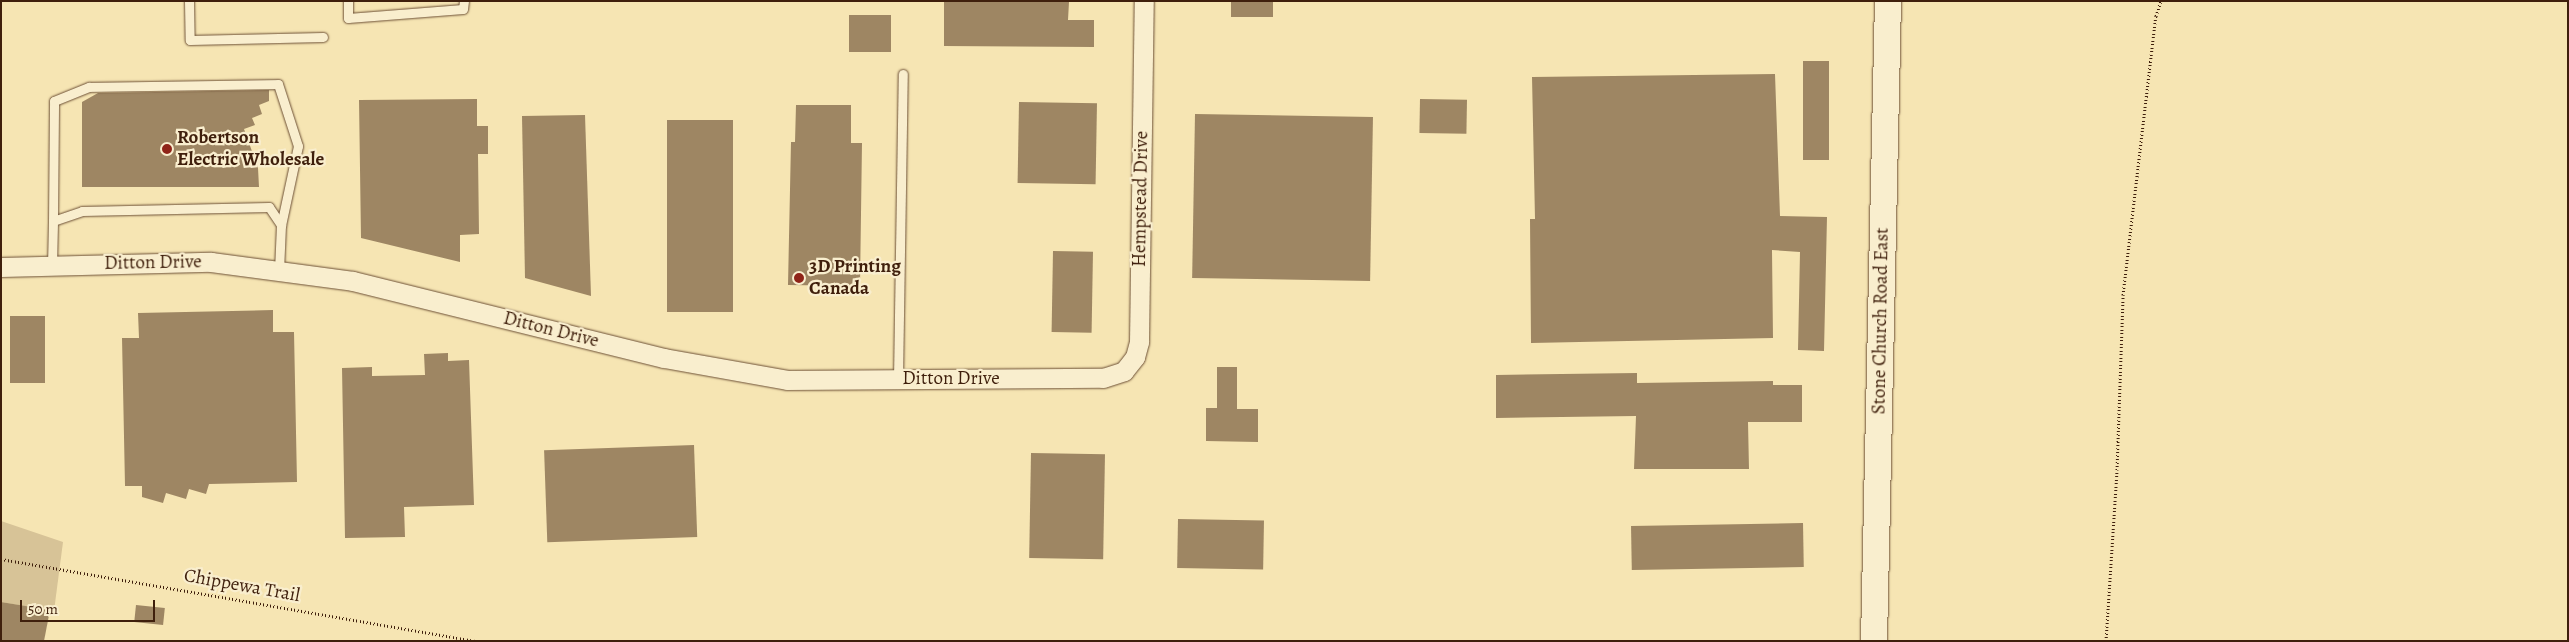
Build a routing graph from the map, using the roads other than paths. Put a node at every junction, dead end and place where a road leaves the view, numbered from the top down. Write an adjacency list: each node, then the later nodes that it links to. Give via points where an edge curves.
1 (189, 1): 6 (lane, via 190,40)
2 (348, 1): 3 (lane, via 348,18 463,9)
3 (464, 1)
4 (1144, 1): 13 (street, Hempstead Drive, via 1139,342 1135,356 1124,371)
5 (1888, 1): 15 (main road, Stone Church Road East)
6 (323, 37)
7 (903, 74): 14 (lane)
8 (53, 221): 9 (lane, via 82,211 269,207); 9 (lane, via 54,101 89,86 278,84 298,146); 10 (lane)
9 (281, 225): 12 (lane)
10 (52, 266): 11 (street, Ditton Drive); 12 (street, Ditton Drive, via 211,262)
11 (1, 267)
12 (279, 271): 14 (street, Ditton Drive, via 353,281 691,363 787,380)
13 (1103, 378): 14 (street, Ditton Drive)
14 (898, 379)
15 (1874, 641)

